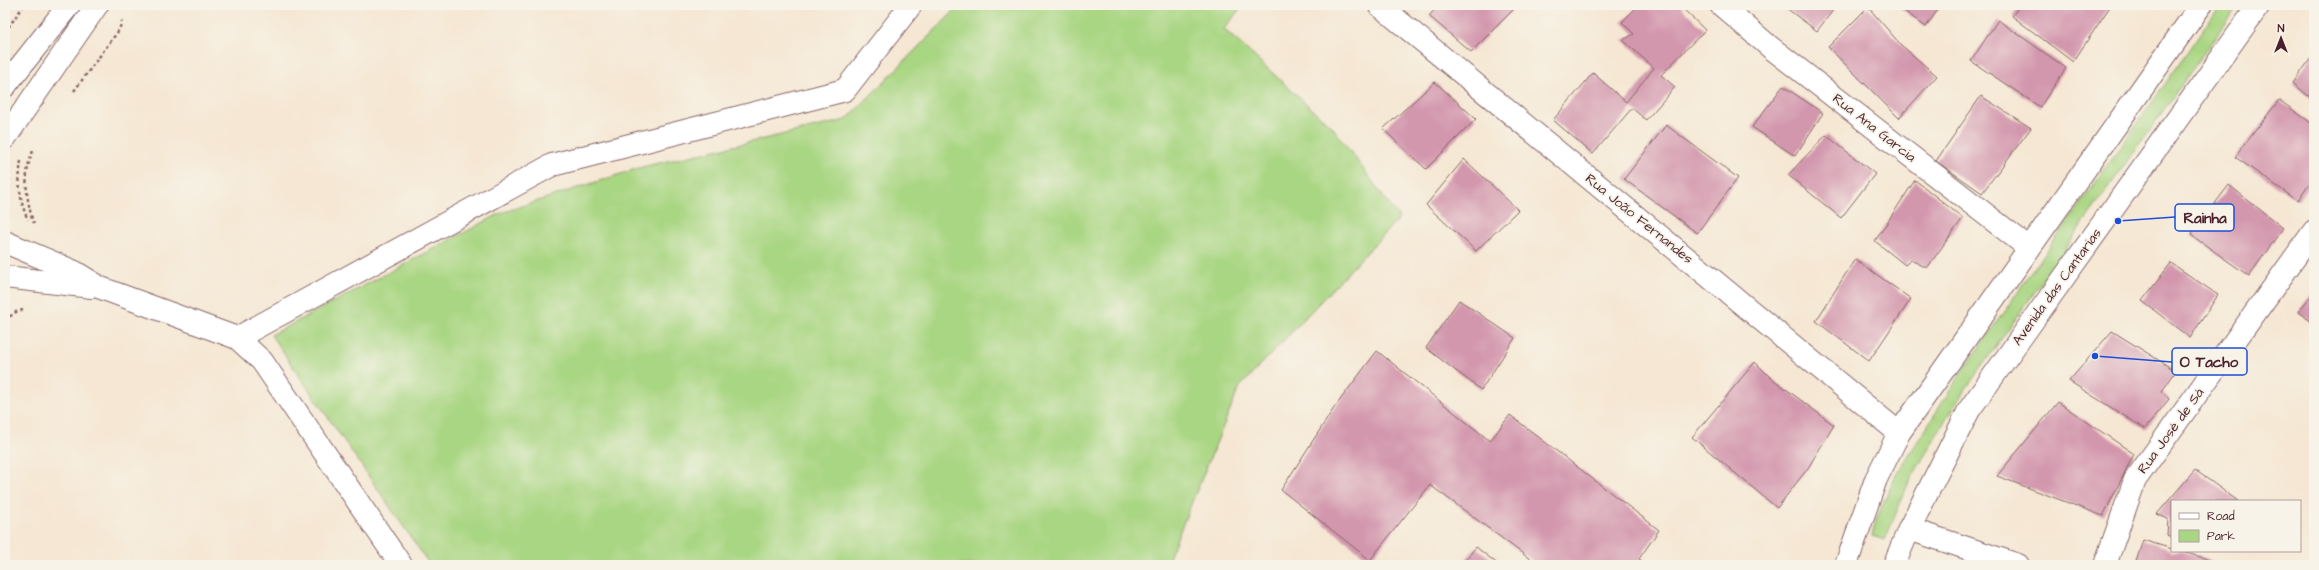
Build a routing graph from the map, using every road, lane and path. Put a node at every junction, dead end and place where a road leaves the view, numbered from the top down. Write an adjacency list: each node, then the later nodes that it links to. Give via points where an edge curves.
1 (24, 5): 10 (path)
2 (69, 5): 11 (street)
3 (97, 5): 13 (street)
4 (911, 5): 25 (street, via 845,90 552,165)
5 (1379, 5): 26 (street, Rua João Fernandes)
6 (1721, 5): 20 (street, Rua Ana Garcia, via 1770,47)
7 (2201, 5): 20 (street)
8 (2259, 5): 27 (street, Avenida das Cantarias, via 1969,410)
9 (123, 18): 12 (path, via 120,30)
10 (5, 32)
11 (5, 86)
12 (73, 93)
13 (5, 138)
14 (34, 149): 16 (path, via 26,167 25,191 32,219)
15 (22, 156): 17 (path, via 19,176 21,205)
16 (36, 224)
17 (34, 228)
18 (2314, 231): 32 (street, Rua José de Sá, via 2136,480)
19 (5, 242): 22 (street, via 74,272)
20 (2028, 248): 26 (street)
21 (5, 277): 22 (street)
22 (101, 288): 25 (street)
23 (28, 309): 24 (path, via 16,312)
24 (5, 320)
25 (237, 338): 28 (street, via 262,361)
26 (1899, 433): 29 (street, via 1876,479)
27 (1909, 529): 30 (street, Avenida das Cantarias); 31 (street)
28 (401, 565)
29 (1846, 565)
30 (1894, 565)
31 (2018, 565)
32 (2105, 565)

